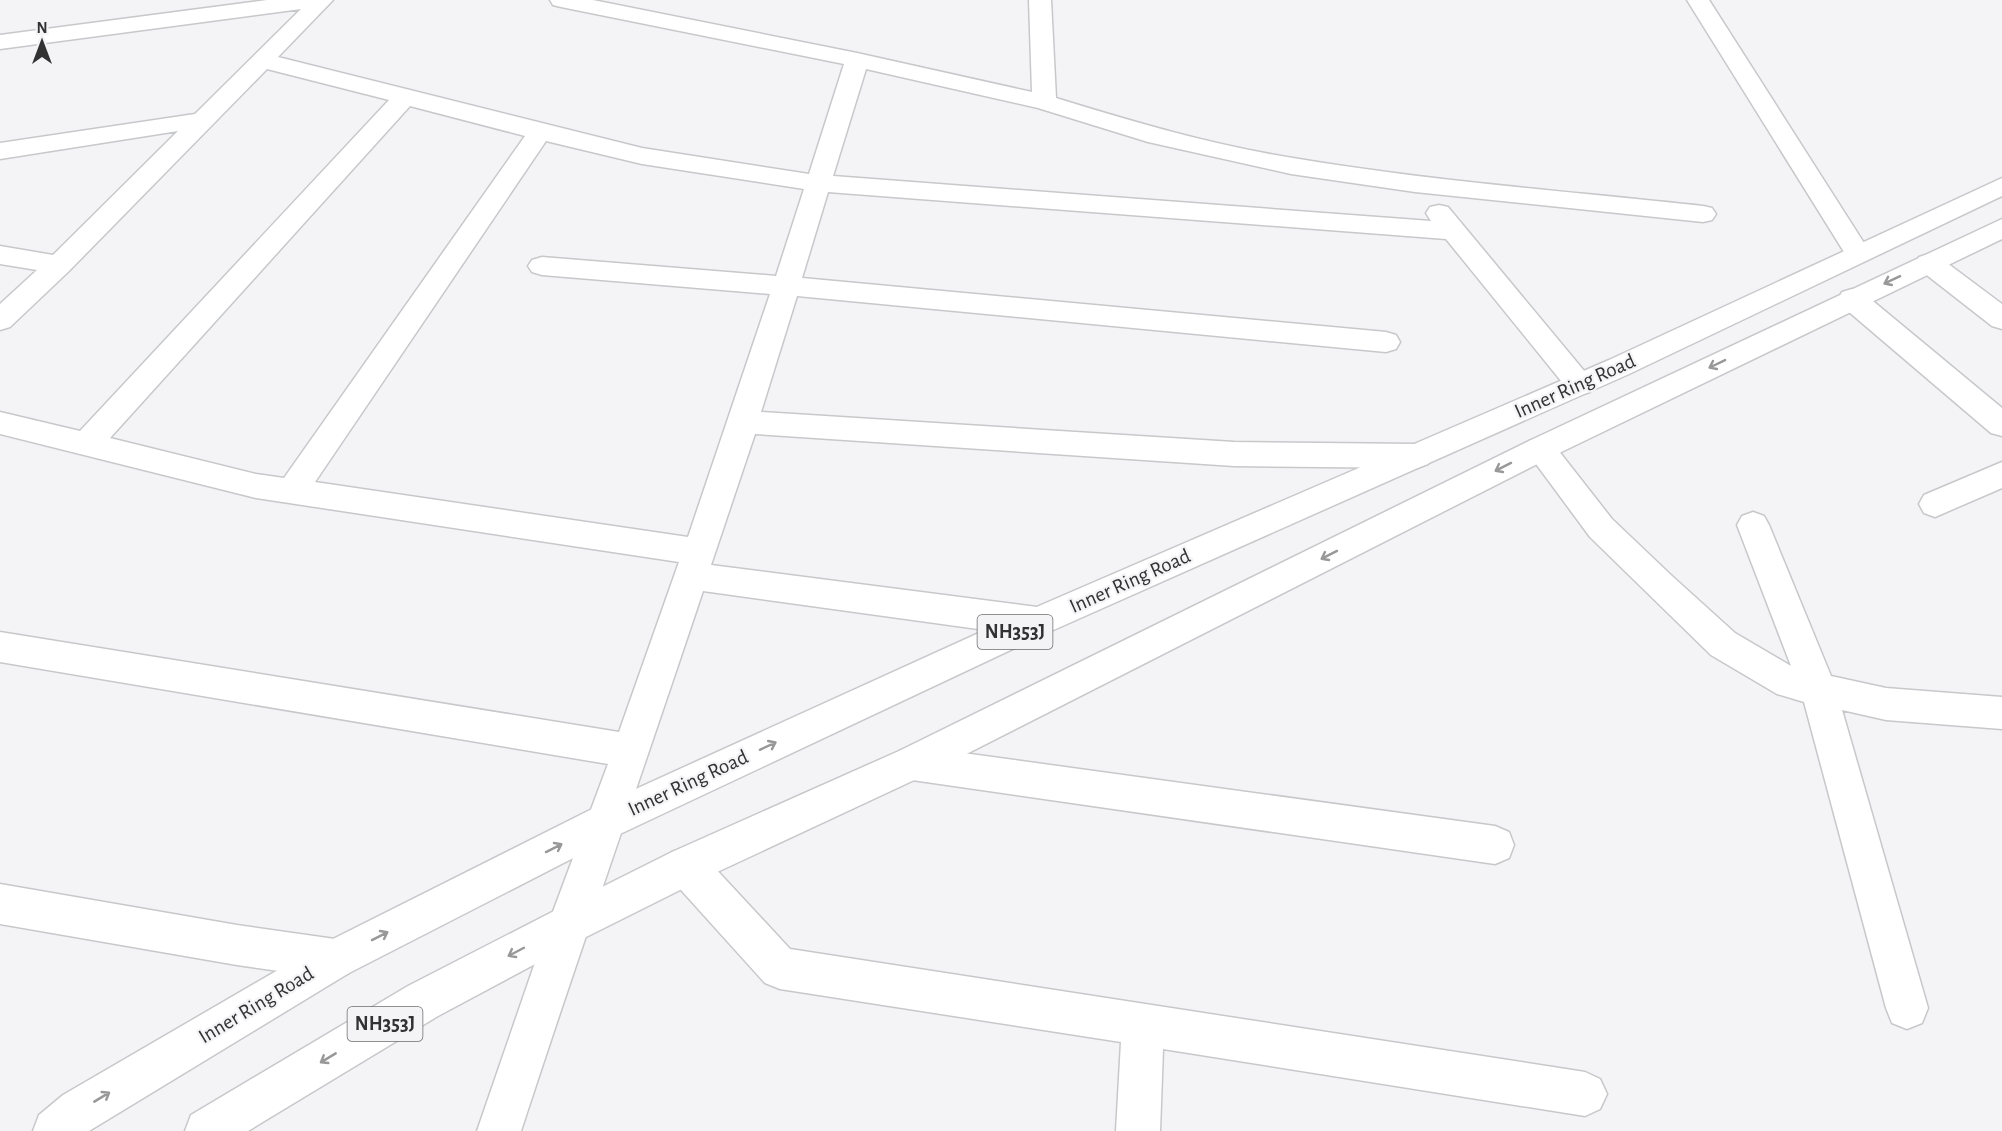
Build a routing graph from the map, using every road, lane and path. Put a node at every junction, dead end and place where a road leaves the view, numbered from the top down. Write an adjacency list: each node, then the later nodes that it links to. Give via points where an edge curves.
1 (166, 0): 7 (main road)
2 (316, 0): 7 (main road)
3 (322, 0): 9 (main road)
4 (561, 0): 10 (main road)
5 (1041, 0): 12 (main road)
6 (1698, 0): 22 (main road)
7 (197, 16): 8 (main road)
8 (0, 42)
9 (261, 60): 11 (main road); 13 (main road)
10 (857, 60): 12 (main road); 16 (main road)
11 (404, 98): 14 (main road); 36 (main road)
12 (1044, 102): 17 (main road, via 1159,137 1291,166)
13 (203, 120): 15 (main road); 25 (main road)
14 (540, 132): 16 (main road, via 642,156); 40 (main road)
15 (0, 151)
16 (818, 183): 21 (main road); 27 (main road)
17 (1415, 184): 19 (main road); 21 (main road)
18 (2002, 186): 22 (main road, Inner Ring Road / NH353J)
19 (1703, 214)
20 (2002, 228): 24 (main road, NH353J)
21 (1453, 231): 32 (main road)
22 (1858, 254): 32 (main road, Inner Ring Road / NH353J)
23 (0, 255): 25 (main road)
24 (1929, 263): 28 (main road, NH353J, one-way to 28); 29 (main road)
25 (59, 266): 30 (main road)
26 (542, 266): 27 (main road)
27 (786, 286): 31 (main road); 33 (main road)
28 (1852, 299): 35 (main road); 37 (main road, NH353J, one-way to 37)
29 (2002, 319)
30 (0, 320)
31 (1386, 342)
32 (1580, 384): 38 (main road, Inner Ring Road / NH353J)
33 (743, 422): 38 (main road, via 1234,454); 43 (main road)
34 (0, 423): 36 (main road)
35 (2002, 425)
36 (86, 444): 40 (main road, via 256,486)
37 (1540, 449): 46 (main road, via 1601,528 1723,644 1789,683); 49 (main road, NH353J, one-way to 49)
38 (1417, 456): 44 (main road, Inner Ring Road / NH353J)
39 (2002, 474): 41 (main road)
40 (292, 491): 43 (main road)
41 (1935, 504)
42 (1753, 525): 46 (main road)
43 (695, 564): 44 (main road); 48 (main road)
44 (1037, 622): 50 (main road, Inner Ring Road / NH353J, one-way to 44)
45 (0, 647): 48 (main road)
46 (1818, 689): 47 (main road, via 1886,704); 56 (main road)
47 (2002, 712)
48 (631, 751): 50 (main road)
49 (912, 763): 51 (main road); 52 (main road, NH353J)
50 (607, 821): 54 (main road); 55 (main road, Inner Ring Road / NH353J, one-way to 50)
51 (1495, 845)
52 (686, 866): 54 (main road, NH353J); 57 (main road, via 780,968)
53 (0, 904): 55 (main road)
54 (568, 925): 60 (main road, NH353J, one-way to 60, via 423,1001); 61 (main road)
55 (335, 958): 59 (main road, Inner Ring Road / NH353J, one-way to 55, via 79,1111)
56 (1907, 1008)
57 (1143, 1025): 58 (main road); 62 (main road)
58 (1585, 1094)
59 (55, 1131)
60 (207, 1131)
61 (499, 1131)
62 (1138, 1131)

